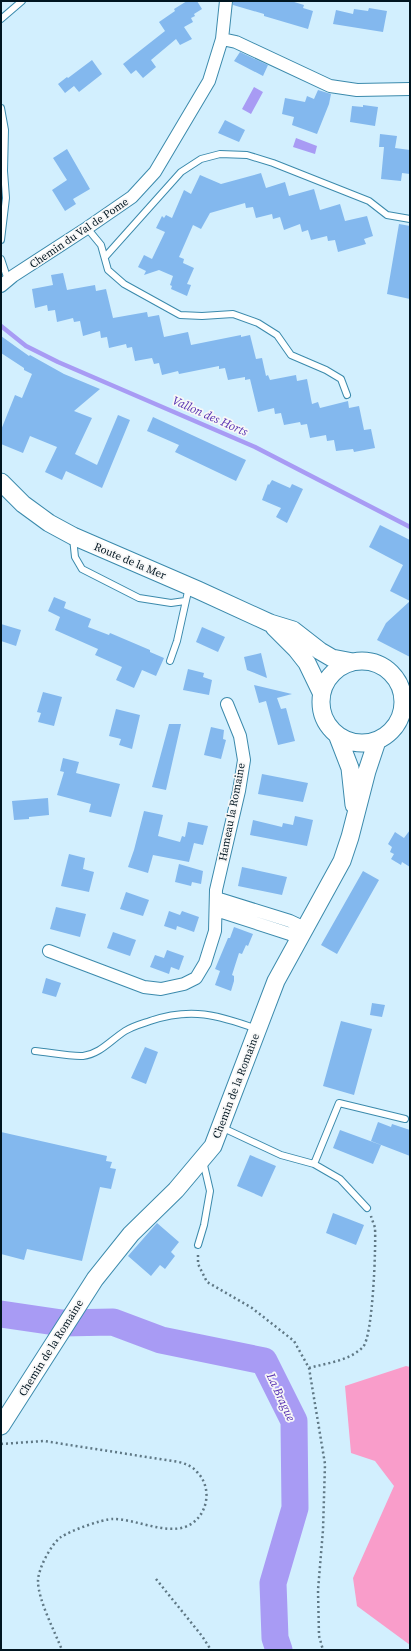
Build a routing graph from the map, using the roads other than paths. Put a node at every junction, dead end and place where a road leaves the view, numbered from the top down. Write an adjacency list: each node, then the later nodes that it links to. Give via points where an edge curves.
1 (22, 1): 3 (lane)
2 (226, 1): 4 (street, Chemin du Val de Pome)
3 (1, 19)
4 (222, 39): 5 (street, via 236,42 330,86 357,90); 8 (street, Chemin du Val de Pome, via 209,81 155,172 132,197)
5 (410, 89)
6 (1, 108): 9 (lane, via 5,130 6,209)
7 (410, 219): 10 (lane, via 388,215 363,198 273,163 247,155 220,154 201,160 181,172)
8 (87, 228): 10 (lane, via 101,245); 12 (street, Chemin du Val de Pome)
9 (1, 240)
10 (105, 257): 13 (lane, via 108,270 124,284 180,315 233,314 258,323 277,335 292,356 326,370 340,379)
11 (1, 260): 12 (lane)
12 (4, 283)
13 (347, 395)
14 (1, 482): 15 (street, Route de la Mer, via 23,504)
15 (73, 536): 16 (street, Route de la Mer); 16 (lane, via 75,557 82,569 139,598 171,603)
16 (187, 593): 17 (street, Route de la Mer); 18 (lane)
17 (270, 623): 19 (street, via 293,630 332,658); 21 (street, via 307,663)
18 (170, 661)
19 (353, 662): 20 (street, via 377,664); 21 (street, via 333,673)
20 (403, 682): 24 (street, via 401,716)
21 (321, 692): 25 (street, via 320,705 323,717)
22 (227, 704): 28 (street, Hameau la Romaine, via 240,736 244,760)
23 (410, 719): 24 (street)
24 (394, 728): 26 (street, via 387,736)
25 (338, 737): 26 (street, via 364,744); 27 (street, Chemin de la Romaine, via 350,768)
26 (377, 741): 27 (street, Chemin de la Romaine)
27 (355, 815): 30 (street, Chemin de la Romaine, via 342,861)
28 (216, 898): 29 (street, Hameau la Romaine); 30 (street, via 290,921)
29 (216, 910): 30 (street, via 290,934); 31 (street, Hameau la Romaine, via 215,932 205,963 196,978 184,984 161,989 144,987)
30 (302, 934): 32 (street, Chemin de la Romaine, via 276,981)
31 (49, 951)
32 (258, 1029): 33 (lane, via 227,1018 182,1013 132,1027 102,1049 84,1056); 35 (street, Chemin de la Romaine)
33 (35, 1051)
34 (405, 1119): 37 (lane, via 339,1103)
35 (221, 1127): 36 (street, Chemin de la Romaine, via 213,1146); 37 (lane, via 281,1155)
36 (203, 1160): 39 (lane, via 210,1191); 40 (street, Chemin de la Romaine, via 131,1234 95,1279)
37 (314, 1164): 38 (lane, via 340,1179)
38 (367, 1208)
39 (198, 1245)
40 (1, 1426)

